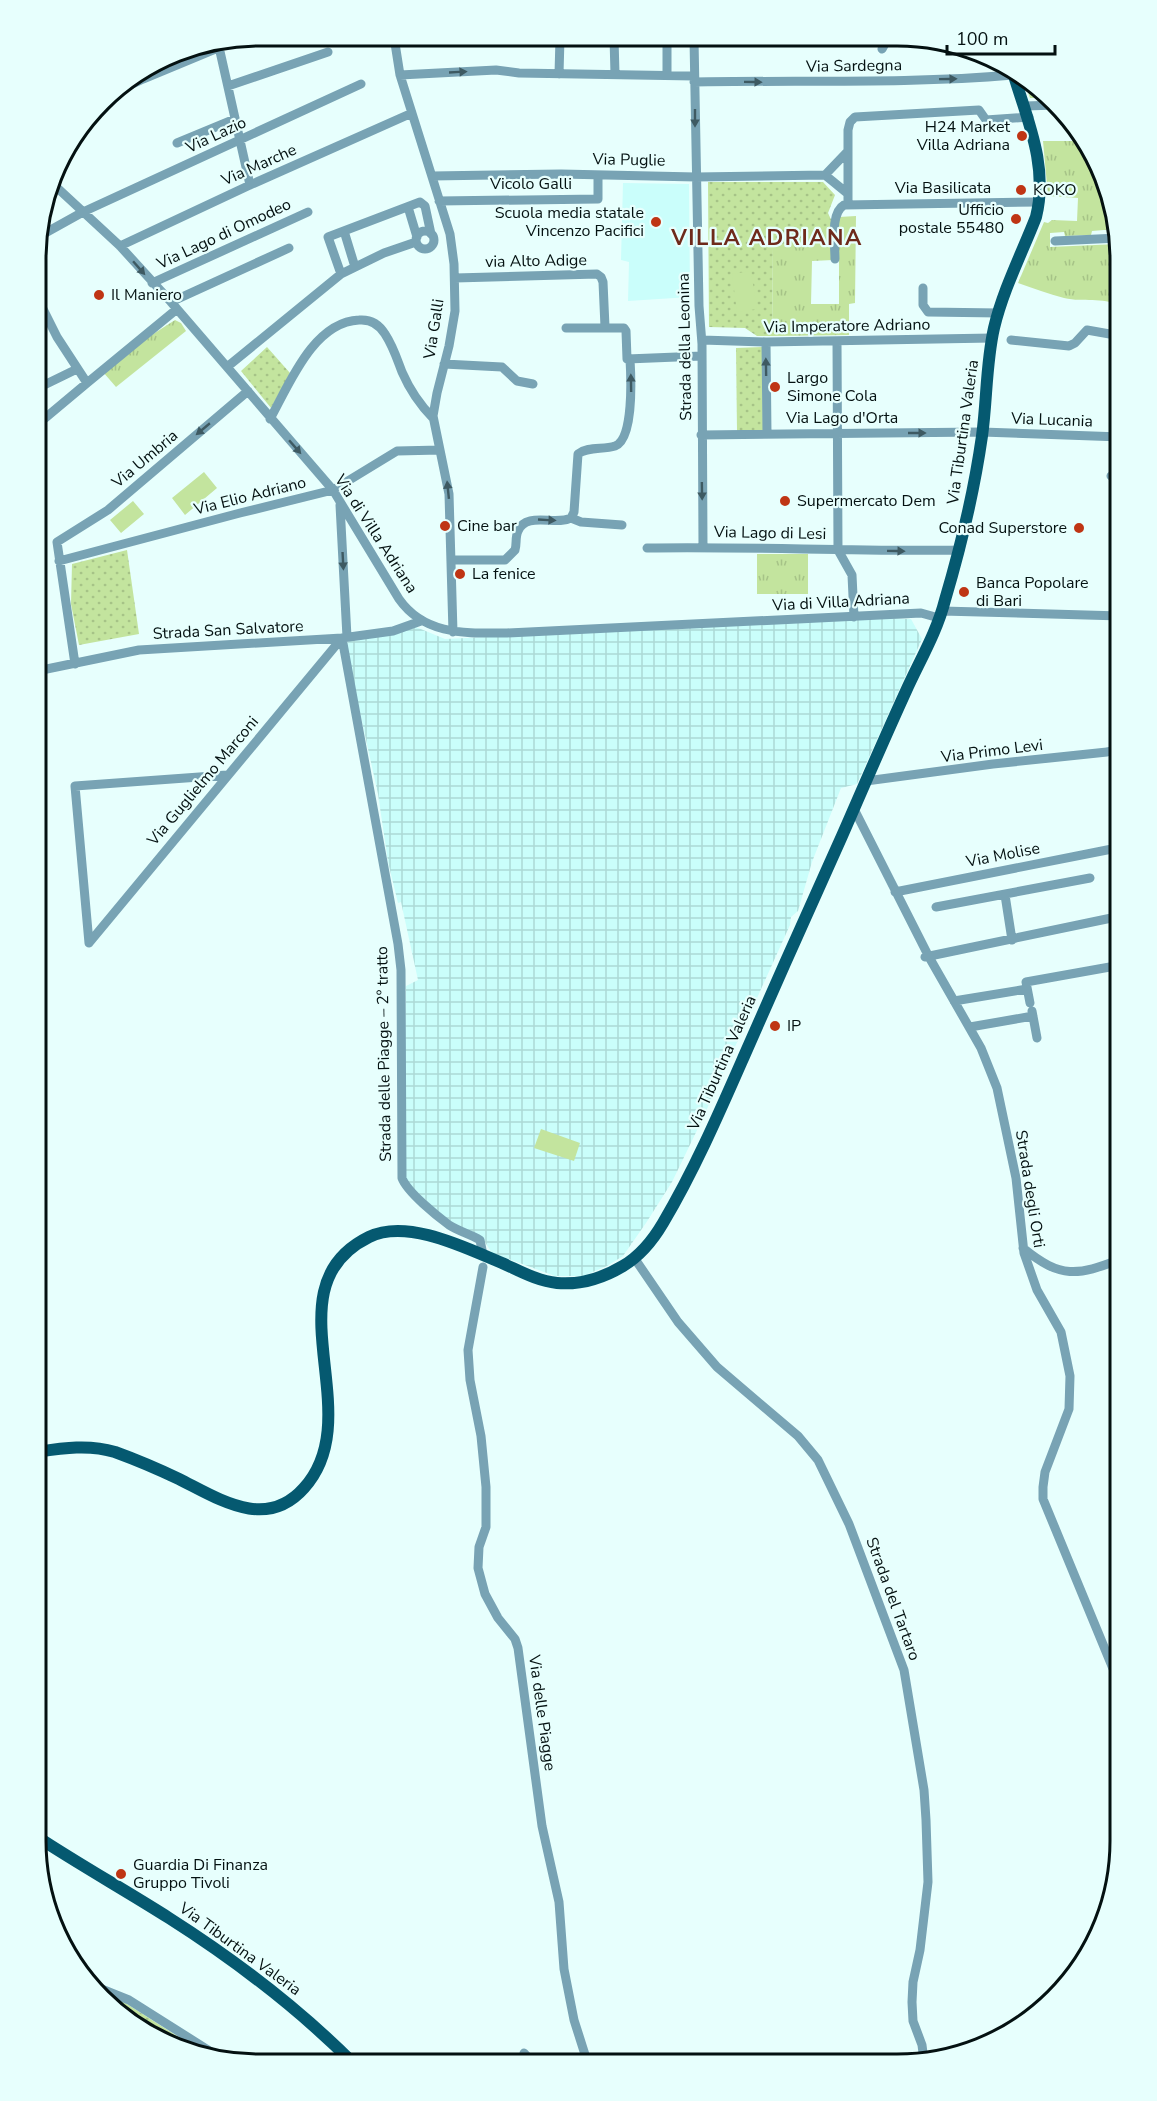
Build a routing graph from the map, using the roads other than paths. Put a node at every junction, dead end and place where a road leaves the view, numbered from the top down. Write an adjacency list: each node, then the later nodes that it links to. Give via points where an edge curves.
1 (614, 46): 14 (street)
2 (667, 46): 15 (street)
3 (694, 46): 17 (street, Strada della Leonina)
4 (884, 46): 7 (street)
5 (396, 47): 13 (street, Via Galli)
6 (560, 47): 11 (street)
7 (882, 49)
8 (220, 51): 20 (street)
9 (328, 52): 20 (street)
10 (199, 56): 16 (street)
11 (560, 74): 13 (street, Via Sardegna, one-way to 11, via 496,70); 14 (street, Via Sardegna)
12 (1002, 74): 17 (street, Via Sardegna, one-way to 12, via 820,83)
13 (400, 75): 23 (street, Via Galli)
14 (615, 75): 15 (street, Via Sardegna)
15 (667, 75): 17 (street, Via Sardegna)
16 (152, 76)
17 (694, 79): 31 (street, Strada della Leonina, one-way to 31)
18 (1017, 83): 22 (main road, Via Tiburtina Valeria)
19 (361, 84): 25 (street, Via Lazio)
20 (228, 86): 24 (street)
21 (1046, 107): 22 (street)
22 (1027, 111): 27 (street, via 986,120 979,110 857,116 851,120); 36 (main road, Via Tiburtina Valeria, via 1039,166)
23 (412, 113): 29 (street, Via Galli); 32 (street, Via Marche)
24 (235, 119): 25 (street); 26 (street)
25 (239, 141): 32 (street); 39 (street, Via Lazio)
26 (177, 143)
27 (848, 151): 30 (street); 34 (street)
28 (598, 175): 29 (street, Via Puglie); 31 (street, Via Puglie); 35 (street, Vicolo Galli, via 598,200)
29 (432, 176): 35 (street, Via Galli)
30 (825, 176): 31 (street, Via Puglie); 34 (street)
31 (696, 177): 63 (street, Strada della Leonina)
32 (250, 185): 48 (street, Via Marche)
33 (59, 189): 39 (street, Via di Villa Adriana)
34 (847, 193): 37 (street)
35 (439, 201): 44 (street, Via Galli)
36 (1039, 202): 37 (street, Via Basilicata); 57 (main road, Via Tiburtina Valeria)
37 (848, 204): 50 (street, via 840,207 837,214)
38 (408, 207): 42 (street); 43 (street, via 424,204); 46 (street)
39 (83, 212): 41 (street, Via Lazio); 48 (street, Via di Villa Adriana)
40 (308, 212): 54 (street, Via Lago di Omodeo)
41 (48, 231)
42 (344, 231): 51 (street); 52 (street, via 328,237)
43 (432, 237): 44 (street); 46 (street, via 423,232); 46 (street, via 432,245 427,249 419,247)
44 (451, 238): 53 (street, Via Galli)
45 (1109, 238): 47 (street)
46 (417, 239): 51 (street)
47 (1056, 241)
48 (120, 246): 54 (street, Via di Villa Adriana, one-way to 54)
49 (289, 248): 56 (street)
50 (835, 259)
51 (355, 267): 52 (street)
52 (341, 274): 70 (street)
53 (455, 278): 59 (street, via Alto Adige, via 597,274 603,282); 69 (street, Via Galli, via 453,326)
54 (152, 283): 56 (street, Via di Villa Adriana)
55 (923, 288): 57 (street, via 922,305 928,312)
56 (174, 305): 70 (street, Via di Villa Adriana); 72 (street)
57 (999, 312): 62 (main road, Via Tiburtina Valeria)
58 (46, 315): 71 (street)
59 (605, 327): 60 (street); 68 (street, via 626,329)
60 (566, 328)
61 (1110, 334): 64 (street, via 1087,330 1070,346)
62 (992, 338): 65 (street, Via Imperatore Adriano); 79 (main road, Via Tiburtina Valeria)
63 (702, 340): 66 (street, Via Imperatore Adriano); 67 (street, Strada della Leonina)
64 (1011, 340)
65 (837, 341): 66 (street, Via Imperatore Adriano); 80 (street, Via Lago di Lesi)
66 (766, 342): 81 (street, one-way to 66)
67 (702, 356): 68 (street); 82 (street, Strada della Leonina)
68 (629, 359): 87 (street, one-way to 68, via 578,454 616,446 624,436 631,395)
69 (444, 364): 74 (street, via 502,367 517,381); 78 (street, Via Galli)
70 (227, 367): 75 (street, Via di Villa Adriana)
71 (78, 369): 72 (street); 73 (street)
72 (87, 383): 76 (street)
73 (46, 384)
74 (532, 384)
75 (248, 391): 77 (street, Via di Villa Adriana); 94 (street, Via Umbria, one-way to 94, via 108,510 57,542)
76 (46, 417)
77 (270, 418): 78 (street, via 318,340 349,321 361,320 375,323 385,333 408,382); 85 (street, Via di Villa Adriana, one-way to 85)
78 (433, 418): 84 (street, Via Galli)
79 (982, 432): 80 (street, Via Lago d'Orta, one-way to 79); 83 (street, Via Lucania); 92 (main road, Via Tiburtina Valeria)
80 (837, 433): 81 (street, Via Lago d'Orta); 91 (street, Via Lago di Lesi)
81 (767, 434): 82 (street, Via Lago d'Orta)
82 (701, 435): 89 (street, Strada della Leonina, one-way to 89)
83 (1110, 437)
84 (440, 450): 85 (street, Via Elio Adriano, via 397,451); 93 (street, Via Galli, one-way to 84, via 448,494)
85 (333, 490): 86 (street, Via di Villa Adriana); 94 (street, Via Elio Adriano)
86 (340, 502): 98 (street, Via di Villa Adriana, via 402,602); 100 (street, one-way to 100)
87 (571, 518): 88 (street); 93 (street, one-way to 87, via 505,560 515,550 522,526 535,520)
88 (622, 525)
89 (703, 547): 90 (street, Via Lago di Lesi); 91 (street, Via Lago di Lesi)
90 (647, 548)
91 (837, 550): 92 (street, Via Lago di Lesi, one-way to 92); 97 (street, Via Lago di Lesi, via 852,575)
92 (960, 550): 95 (main road, Via Tiburtina Valeria)
93 (451, 560): 99 (street, Via Galli)
94 (59, 561): 101 (street)
95 (941, 615): 96 (street, Via di Villa Adriana); 97 (street, Via di Villa Adriana); 105 (main road, Via Tiburtina Valeria)
96 (1110, 616)
97 (854, 617): 99 (street, Via di Villa Adriana, via 507,633)
98 (421, 621): 99 (street, Via di Villa Adriana); 100 (street, Strada San Salvatore, via 393,631)
99 (453, 632)
100 (344, 638): 101 (street, Strada San Salvatore, via 141,650); 104 (street, Via Guglielmo Marconi); 123 (street, Strada delle Piagge – 2º tratto, via 401,970 402,1178 450,1226 480,1240)
101 (75, 664): 102 (street, Strada San Salvatore)
102 (46, 669)
103 (1110, 751): 105 (street, Via Primo Levi)
104 (227, 775): 104 (street, Via Guglielmo Marconi, via 75,786 89,943)
105 (866, 782): 106 (main road, Via Tiburtina Valeria)
106 (854, 809): 109 (street, Strada degli Orti); 122 (main road, Via Tiburtina Valeria, via 701,1150 664,1222)
107 (1110, 849): 109 (street, Via Molise)
108 (1090, 878): 110 (street)
109 (895, 892): 114 (street, Strada degli Orti)
110 (1005, 895): 111 (street); 113 (street)
111 (936, 907)
112 (1110, 918): 113 (street)
113 (1012, 940): 114 (street)
114 (926, 957): 117 (street, Strada degli Orti)
115 (1110, 967): 116 (street, via 1026,982)
116 (1027, 989): 117 (street); 118 (street)
117 (954, 1001): 119 (street, Strada degli Orti)
118 (1031, 1009): 119 (street); 120 (street)
119 (970, 1027): 121 (street, Strada degli Orti, via 999,1094 1016,1178)
120 (1037, 1038)
121 (1023, 1248): 124 (street, via 1060,1270 1088,1271); 126 (street, Strada degli Orti, via 1037,1290 1060,1332 1070,1376 1069,1409 1047,1467 1043,1497)
122 (635, 1259): 123 (main road, Via Tiburtina Valeria, via 598,1279 562,1284); 130 (street, Strada del Tartaro, via 678,1322 717,1367 798,1436 818,1460 849,1524 904,1670 926,1820 928,1882 912,2002)
123 (483, 1261): 125 (main road, Via Tiburtina Valeria, via 428,1234 391,1231 367,1238 336,1262 324,1287 321,1306 329,1404 325,1445 312,1478 287,1503 260,1510 234,1505 146,1463 111,1451 67,1447); 132 (street, Via delle Piagge, via 468,1350 486,1487 486,1527 479,1547 479,1573 498,1618 518,1648 542,1826 559,1902 564,1969)
124 (1110, 1263)
125 (46, 1450)
126 (1110, 1663)
127 (46, 1842): 131 (main road, Via Tiburtina Valeria, via 216,1950 300,2013)
128 (109, 1992): 129 (street, via 129,2000)
129 (203, 2047)
130 (923, 2053)
131 (345, 2055)
132 (585, 2055)

